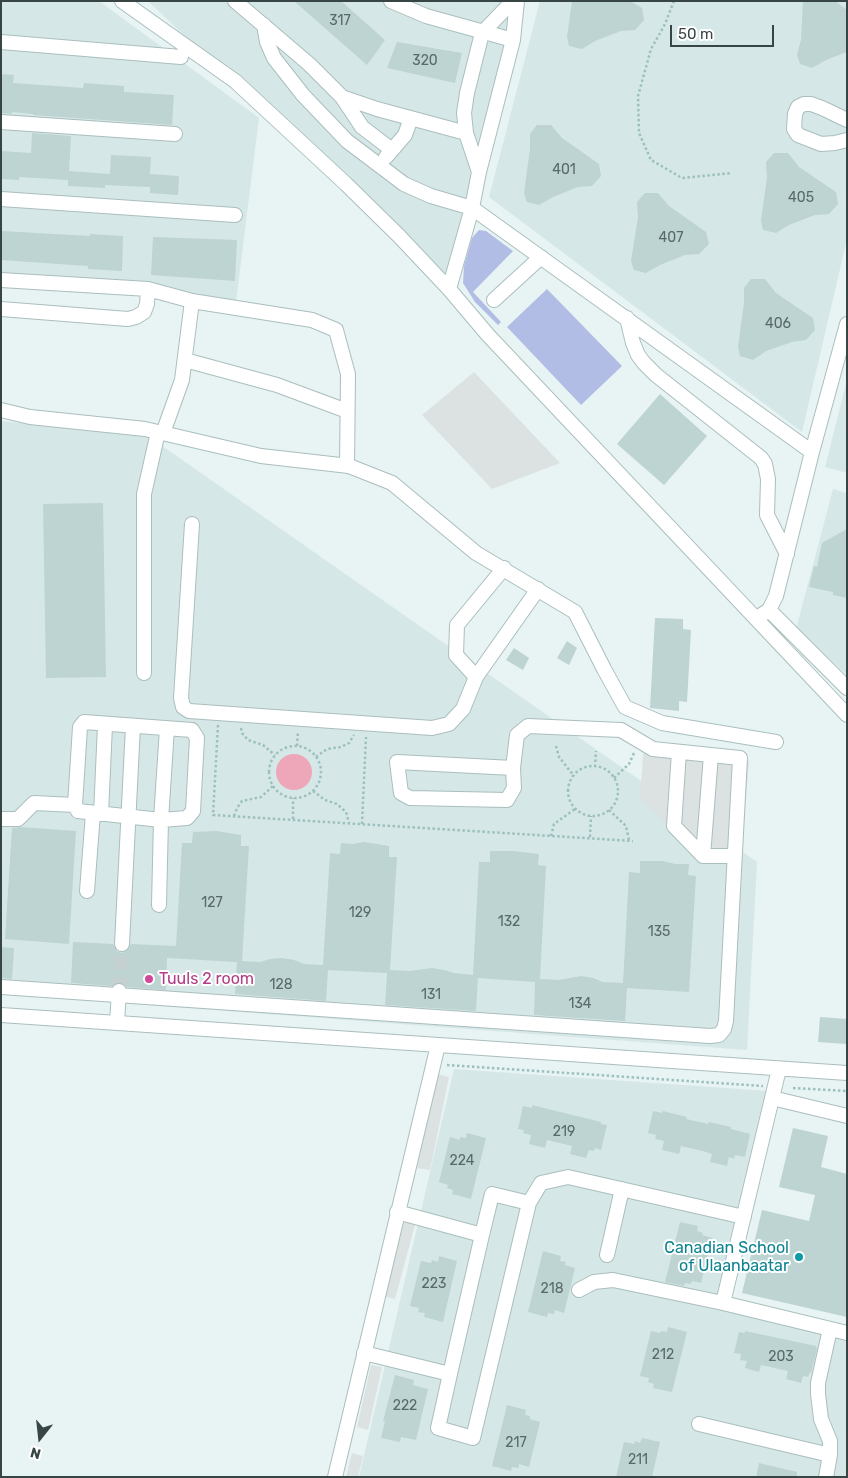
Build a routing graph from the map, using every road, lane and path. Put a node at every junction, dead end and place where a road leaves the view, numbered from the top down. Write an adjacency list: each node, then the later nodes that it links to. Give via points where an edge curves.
1 (122, 1): 28 (street, via 235,81 346,184)
2 (235, 1): 6 (street)
3 (391, 1): 7 (street, via 426,16)
4 (515, 1): 7 (street); 8 (street)
5 (674, 1): 21 (path, via 651,49 638,96 639,134 651,160 682,178)
6 (264, 25): 11 (street); 19 (street, via 274,58 303,95 347,141)
7 (482, 33): 8 (street); 15 (street, via 464,113)
8 (513, 40): 20 (street)
9 (1, 42): 10 (street)
10 (181, 57)
11 (342, 97): 12 (street); 18 (street, via 362,126)
12 (411, 118): 15 (street); 18 (street, via 405,135)
13 (847, 120): 17 (street, via 812,104 804,104 795,114 794,129 798,135 820,144)
14 (1, 122): 16 (street)
15 (466, 133): 20 (street)
16 (175, 134)
17 (847, 140)
18 (392, 150): 19 (street)
19 (379, 165): 23 (street, via 404,184)
20 (479, 172): 23 (street)
21 (732, 173)
22 (1, 199): 24 (street)
23 (472, 208): 25 (street); 28 (street)
24 (235, 215)
25 (540, 257): 29 (street); 32 (street)
26 (1, 280): 27 (street)
27 (148, 289): 30 (street); 31 (street, via 144,312 128,319)
28 (449, 289): 45 (street, via 488,335)
29 (494, 300)
30 (192, 301): 34 (street); 36 (street, via 312,320 336,330 348,374)
31 (1, 309)
32 (627, 318): 38 (street); 41 (street, via 633,343 644,363 761,458 768,479 767,515)
33 (847, 324): 38 (street)
34 (185, 360): 36 (street, via 276,384); 37 (street, via 182,380)
35 (1, 410): 37 (street, via 30,417)
36 (347, 411): 39 (street)
37 (161, 433): 39 (street, via 261,456); 46 (street, via 144,494)
38 (812, 452): 41 (street)
39 (347, 466): 42 (street, via 392,483 476,553)
40 (192, 524): 47 (street, via 182,698 183,707 189,711 432,728 449,724 458,714)
41 (788, 554): 44 (street)
42 (504, 568): 43 (street); 47 (street, via 457,625 456,655)
43 (538, 589): 47 (street); 58 (street, via 575,612 625,707 662,723)
44 (769, 610): 45 (street); 48 (street)
45 (757, 618): 49 (street)
46 (144, 673)
47 (476, 677)
48 (847, 688)
49 (847, 715)
50 (218, 722): 78 (path, via 213,815)
51 (240, 723): 64 (path, via 248,740 263,745)
52 (105, 724): 53 (street); 74 (street, via 84,722 80,727); 77 (street)
53 (133, 726): 55 (street); 80 (street)
54 (298, 727): 59 (path)
55 (167, 728): 82 (street); 82 (street, via 192,730 197,738 193,810 187,818)
56 (356, 730): 66 (path, via 349,743 327,749)
57 (366, 731): 85 (path)
58 (776, 742)
59 (298, 746): 64 (path, via 289,746); 66 (path)
60 (556, 746): 69 (path)
61 (596, 751): 67 (path)
62 (679, 752): 65 (street); 68 (street, via 653,749 621,730 528,726 517,735); 90 (street, via 674,826)
63 (634, 753): 70 (path, via 629,764)
64 (275, 755): 71 (path, via 269,770)
65 (710, 755): 90 (street); 91 (street, via 740,758)
66 (316, 757): 72 (path, via 321,770)
67 (595, 767): 69 (path, via 578,771); 70 (path, via 609,772)
68 (513, 768): 68 (street, via 455,765 397,762 401,793 410,798 507,800 514,788)
69 (574, 776): 75 (path, via 568,785 568,794)
70 (614, 778): 76 (path, via 618,793)
71 (272, 786): 73 (path); 78 (path, via 261,797 242,801)
72 (313, 791): 73 (path); 84 (path, via 337,804 346,812)
73 (293, 798): 83 (path)
74 (75, 805): 77 (street, via 78,811); 81 (street, via 34,803 18,819)
75 (575, 809): 79 (path); 86 (path, via 554,824)
76 (609, 810): 79 (path); 88 (path, via 626,826)
77 (97, 813): 80 (street); 92 (street)
78 (234, 816): 83 (path)
79 (591, 816): 87 (path)
80 (129, 817): 82 (street); 94 (street)
81 (1, 819)
82 (161, 820): 93 (street)
83 (293, 820): 84 (path)
84 (349, 823): 85 (path)
85 (362, 824): 86 (path)
86 (551, 836): 87 (path)
87 (590, 838): 88 (path)
88 (629, 840): 89 (path)
89 (633, 840)
90 (703, 856): 91 (street)
91 (734, 856): 96 (street, via 726,1022 719,1035)
92 (87, 891)
93 (159, 905)
94 (122, 944)
95 (1, 987): 96 (street)
96 (119, 994): 98 (street)
97 (1, 1015): 98 (street)
98 (117, 1023): 99 (street)
99 (438, 1045): 100 (street); 101 (street)
100 (433, 1064): 104 (path); 108 (street)
101 (780, 1069): 102 (street); 104 (street)
102 (847, 1073)
103 (847, 1091): 104 (path)
104 (774, 1092): 105 (street); 109 (street)
105 (847, 1116)
106 (622, 1189): 107 (street, via 568,1177 541,1183); 109 (street); 111 (street)
107 (529, 1203): 110 (street, via 492,1194); 117 (street, via 473,1438 438,1428)
108 (397, 1212): 110 (street); 116 (street)
109 (744, 1217): 113 (street)
110 (482, 1235): 117 (street)
111 (607, 1255)
112 (579, 1290): 113 (street, via 594,1282 613,1280)
113 (723, 1303): 114 (street)
114 (830, 1329): 115 (street); 119 (street, via 818,1394 821,1419 830,1442)
115 (847, 1333)
116 (364, 1353): 117 (street); 120 (street)
117 (450, 1374)
118 (699, 1424): 119 (street)
119 (830, 1455): 121 (street)
120 (335, 1477)
121 (826, 1477)

